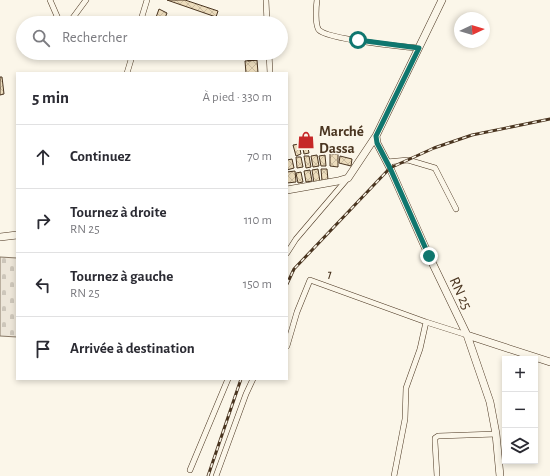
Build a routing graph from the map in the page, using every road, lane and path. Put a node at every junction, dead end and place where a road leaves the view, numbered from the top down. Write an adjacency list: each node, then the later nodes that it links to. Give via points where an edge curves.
1 (50, 0): 7 (street)
2 (86, 0): 8 (street)
3 (147, 0): 9 (street)
4 (266, 0): 10 (street)
5 (317, 0): 11 (street, via 317,27 320,31 364,41)
6 (442, 0): 11 (main road)
7 (57, 16)
8 (74, 16)
9 (142, 16)
10 (267, 16)
11 (419, 48): 16 (main road)
12 (131, 60): 14 (street)
13 (269, 60): 15 (street)
14 (127, 72)
15 (270, 72)
16 (376, 136): 17 (main road, RN 25 / RN 25); 18 (main road)
17 (387, 162): 20 (street, via 408,160 435,168); 25 (main road, RN 25 / RN 25)
18 (348, 178): 19 (main road); 23 (street)
19 (288, 190)
20 (456, 209)
21 (16, 235): 22 (main road)
22 (0, 237)
23 (288, 251)
24 (426, 322): 25 (street); 26 (street, 1, via 310,280); 33 (street, via 420,349 406,388 405,419)
25 (467, 335): 27 (main road); 30 (main road, RN 25 / RN 25, via 490,402)
26 (288, 343)
27 (550, 362)
28 (228, 380): 31 (street)
29 (253, 380): 32 (street)
30 (496, 434): 34 (street, via 435,438); 35 (main road, RN 25 / RN 25)
31 (190, 470)
32 (216, 476)
33 (394, 476)
34 (437, 476)
35 (500, 476)

